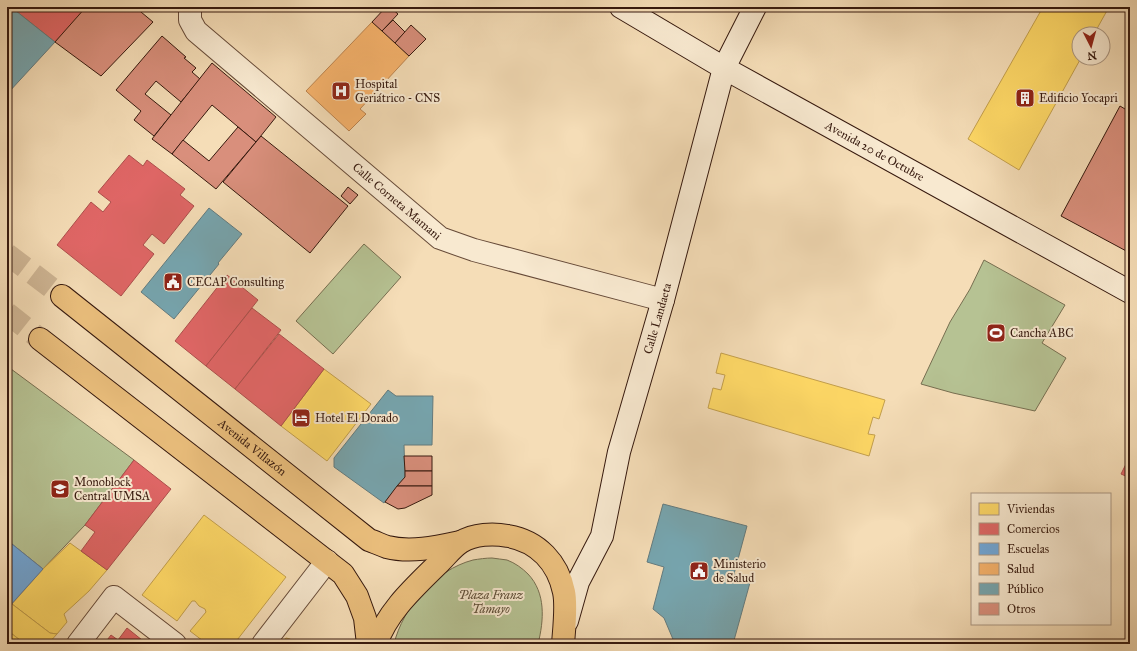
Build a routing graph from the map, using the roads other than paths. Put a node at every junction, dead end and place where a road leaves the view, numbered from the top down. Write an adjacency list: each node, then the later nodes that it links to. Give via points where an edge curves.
1 (190, 7): 7 (main road, Calle Corneta Mamani, via 190,20 196,31 440,238 474,250)
2 (621, 7): 4 (main road, Avenida 20 de Octubre)
3 (755, 7): 4 (main road, Calle Landaeta)
4 (724, 68): 5 (main road, Avenida 20 de Octubre); 7 (main road, Calle Landaeta)
5 (1130, 292)
6 (62, 296): 9 (main road, Avenida Villazón, via 369,540 388,547 412,549)
7 (663, 300): 11 (main road, Calle Landaeta, via 619,452 602,536 578,582)
8 (40, 338): 10 (main road)
9 (460, 542): 11 (main road, via 485,535 502,534 517,537 539,548 559,576 564,594); 16 (main road, via 394,610)
10 (327, 561): 14 (main road); 15 (main road, via 343,574 357,596 365,618)
11 (564, 638)
12 (78, 644): 13 (main road, via 114,597)
13 (176, 644)
14 (263, 644)
15 (368, 644)
16 (376, 644)

